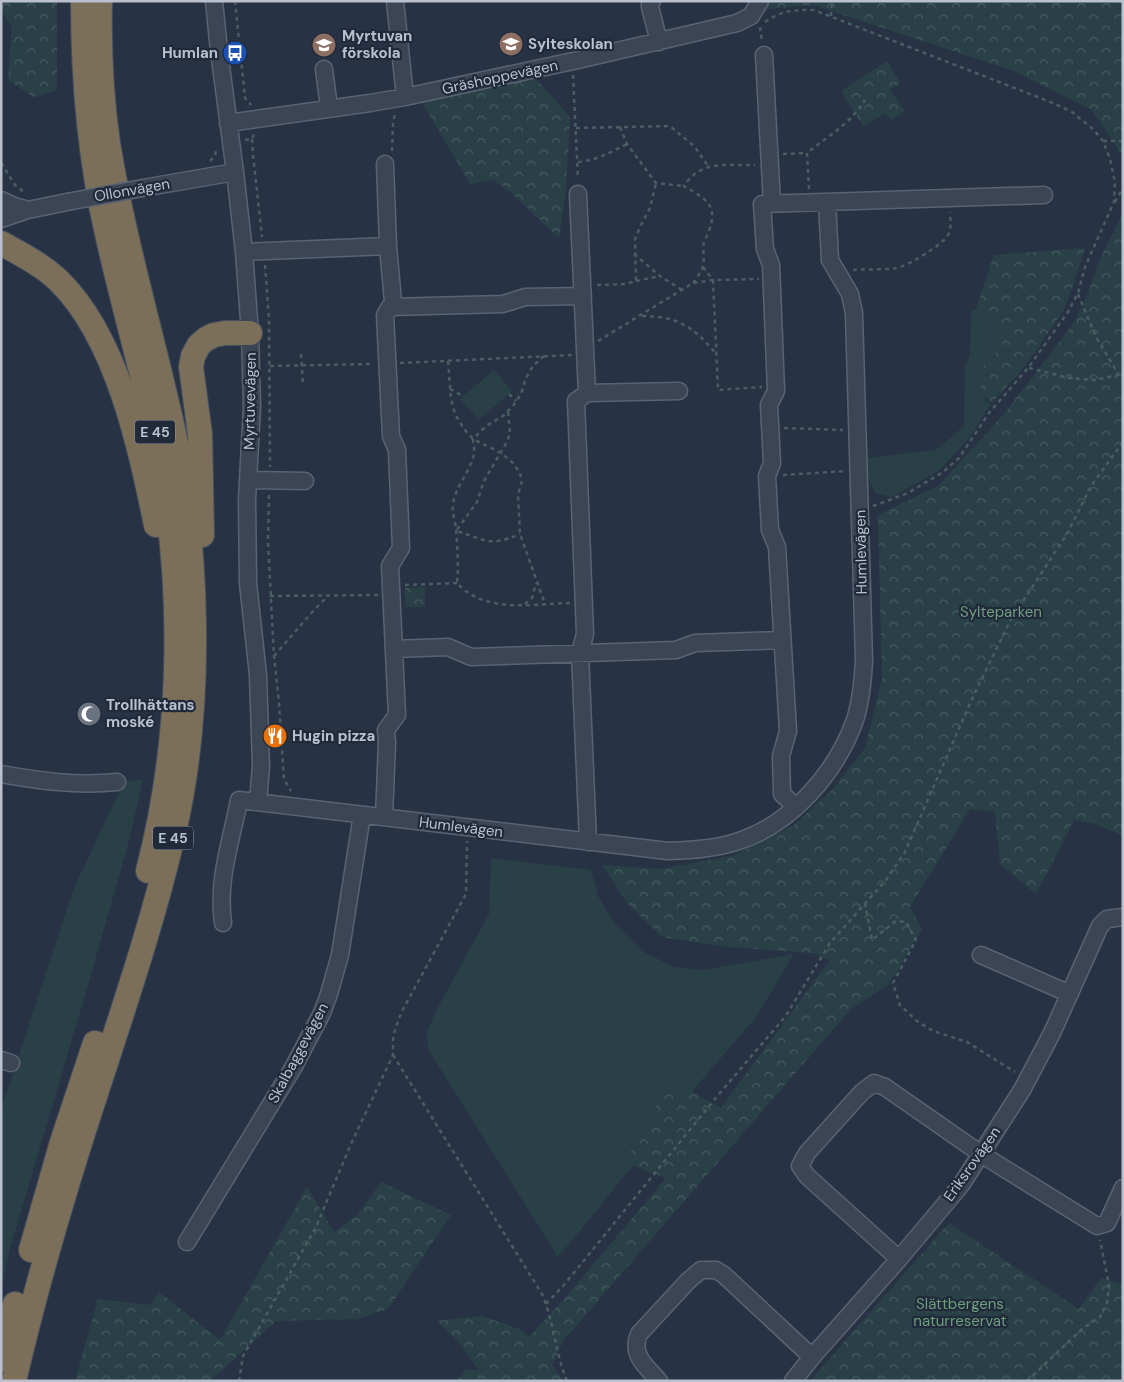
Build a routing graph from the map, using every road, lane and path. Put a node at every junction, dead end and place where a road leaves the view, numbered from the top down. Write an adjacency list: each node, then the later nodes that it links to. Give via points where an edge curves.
1 (83, 1): 104 (highway, E 45, via 85,93 91,143 107,237 154,426 164,478 174,571)
2 (100, 1): 104 (highway, E 45, via 101,79 108,141 124,232 181,474 187,519)
3 (214, 1): 19 (street, Myrtuvevägen)
4 (235, 1): 18 (path, via 245,98 253,108)
5 (395, 1): 16 (street)
6 (652, 1): 11 (street, via 650,7)
7 (760, 1): 11 (street, Gräshoppevägen, via 750,16 737,23)
8 (832, 1): 9 (path)
9 (831, 16): 10 (path, via 814,10 788,10); 23 (path, via 1053,103 1072,112)
10 (760, 25)
11 (659, 42): 16 (street, Gräshoppevägen)
12 (764, 56): 27 (street)
13 (324, 69): 17 (street)
14 (572, 71): 21 (path)
15 (865, 100): 26 (path, via 844,124)
16 (400, 103): 17 (street, Gräshoppevägen); 30 (path, via 393,125 392,158)
17 (330, 108): 18 (street, Gräshoppevägen)
18 (255, 119): 19 (street, Gräshoppevägen)
19 (228, 122): 32 (street, Myrtuvevägen)
20 (620, 127): 21 (path); 25 (path); 31 (path, via 670,126 695,147)
21 (576, 128): 28 (path)
22 (252, 139): 48 (path)
23 (1103, 141): 24 (path); 41 (path, via 1115,182)
24 (1123, 141)
25 (627, 144): 28 (path, via 586,162); 33 (path)
26 (807, 153): 27 (path); 43 (path)
27 (769, 160): 31 (path); 44 (street)
28 (578, 162): 36 (path)
29 (1, 163): 42 (path)
30 (385, 164): 47 (street)
31 (708, 166): 34 (path, via 698,170)
32 (235, 172): 42 (street, Ollonvägen, bridge, via 67,202); 49 (street, Myrtuvevägen)
33 (656, 184): 34 (path); 50 (path, via 650,208 635,239)
34 (684, 186): 51 (path, via 709,203 712,210 704,241)
35 (1123, 188): 41 (path)
36 (578, 194): 59 (street)
37 (1044, 195): 38 (street)
38 (949, 198): 40 (street); 57 (path, via 951,225 944,242 906,266 852,270)
39 (1, 200): 42 (street, via 14,206)
40 (827, 202): 43 (street); 57 (street, Humlevägen, via 830,260)
41 (1114, 202): 60 (path, via 1085,267)
42 (28, 203): 45 (street, Ollonvägen)
43 (810, 203): 44 (street)
44 (772, 204): 53 (street, via 762,204 765,249)
45 (1, 219)
46 (1, 242): 104 (highway, via 58,280 74,297 101,341 125,402)
47 (388, 246): 48 (street); 61 (street, via 393,302)
48 (264, 250): 49 (street); 70 (path)
49 (244, 252): 63 (street, Myrtuvevägen)
50 (634, 254): 52 (path); 55 (path)
51 (703, 266): 54 (path); 56 (path)
52 (660, 276): 55 (path); 58 (path)
53 (772, 279): 54 (path); 75 (street)
54 (713, 280): 56 (path); 66 (path)
55 (636, 281): 59 (path)
56 (693, 283): 58 (path)
57 (842, 283): 84 (street, Humlevägen, via 850,294 854,313)
58 (682, 290): 62 (path)
59 (583, 291): 61 (street, via 525,296 503,304); 64 (street)
60 (1078, 293): 72 (path); 73 (path, via 1096,337)
61 (390, 307): 69 (street, via 384,315)
62 (640, 316): 64 (path); 66 (path, via 658,316 686,325)
63 (250, 333): 90 (street, Myrtuvevägen, via 252,406); 104 (highway, via 214,335 199,346 193,356 191,367 200,434 202,532 200,576)
64 (586, 351): 67 (path); 78 (street)
65 (301, 354): 71 (path)
66 (716, 355): 75 (path, via 718,390)
67 (544, 356): 68 (path); 81 (path, via 533,366)
68 (448, 361): 69 (path); 76 (path)
69 (387, 364): 71 (path); 98 (street, via 391,436 397,450 401,548 390,566)
70 (270, 366): 71 (path); 91 (path)
71 (302, 366): 74 (path)
72 (1028, 368): 73 (path, via 1069,378 1095,380); 93 (path, via 989,413 959,458 943,472 908,493)
73 (1121, 375)
74 (303, 384)
75 (776, 387): 83 (street, via 769,405)
76 (450, 389): 80 (path); 85 (path, via 456,414)
77 (679, 391): 78 (street)
78 (587, 393): 101 (street, via 576,401)
79 (509, 394): 81 (path)
80 (463, 396)
81 (516, 401): 82 (path)
82 (507, 411): 85 (path); 87 (path, via 510,432)
83 (770, 429): 84 (path, via 842,430 850,436); 89 (street, via 772,464)
84 (858, 436): 88 (street, Humlevägen)
85 (473, 438): 87 (path); 94 (path, via 474,453 470,467 453,502)
86 (1123, 442): 118 (path, via 1091,486 1067,534 1010,621 970,701 905,852)
87 (501, 453): 94 (path, via 484,481 477,502); 95 (path, via 512,462 522,481 518,495)
88 (859, 470): 89 (path); 93 (street, Humlevägen)
89 (767, 476): 105 (street)
90 (248, 480): 91 (street); 112 (street, Myrtuvevägen, via 248,583 258,675 261,766)
91 (269, 481): 92 (street); 99 (path)
92 (305, 481)
93 (860, 511): 113 (street, Humlevägen, via 864,660 859,702 843,750)
94 (456, 531): 95 (path, via 493,542); 97 (path)
95 (520, 534): 96 (path)
96 (536, 582): 102 (path, via 532,598); 103 (path)
97 (457, 583): 98 (path); 102 (path, via 483,601 497,605)
98 (391, 590): 100 (path); 106 (street)
99 (270, 596): 100 (path); 108 (path)
100 (328, 596): 108 (path)
101 (584, 603): 103 (path); 107 (street, via 586,634)
102 (524, 604): 103 (path)
103 (545, 604)
104 (186, 627): 132 (highway, E 45, via 169,755 149,866 119,972 62,1142); 133 (highway, E 45, via 194,673 174,832 135,976 78,1147 36,1288)
105 (782, 640): 107 (street, via 695,643 676,650); 113 (street, via 788,731 781,756 782,794)
106 (394, 649): 107 (street, via 448,647 471,657); 115 (street, via 396,715 386,730)
107 (580, 653): 117 (street)
108 (274, 656): 111 (path, via 284,779 290,791)
109 (1, 774): 110 (street, via 88,785)
110 (117, 782)
111 (295, 793)
112 (258, 802): 114 (street, Humlevägen); 120 (street, Humlevägen, via 239,800 223,869 220,904)
113 (796, 807): 117 (street, Humlevägen, via 768,827 745,838 705,849 668,851)
114 (362, 815): 115 (street, Humlevägen); 128 (street, Skalbaggevägen, via 340,955 322,1013 293,1068)
115 (384, 817): 116 (street, Humlevägen)
116 (468, 828): 117 (street, Humlevägen); 123 (path, via 466,894 401,1013 393,1036)
117 (588, 842)
118 (865, 903): 124 (path, via 872,940 896,921 906,922 916,940 893,983 900,1005 933,1031 967,1042); 130 (path, via 830,943 785,1018)
119 (1115, 918): 122 (street, Eriksrovägen, via 1100,926)
120 (223, 923)
121 (981, 955): 122 (street)
122 (1070, 994): 124 (street, Eriksrovägen)
123 (393, 1056): 130 (path); 134 (path, via 316,1227 244,1356)
124 (1027, 1081): 125 (street, Eriksrovägen)
125 (981, 1154): 127 (street); 129 (street, Eriksrovägen, via 961,1185); 129 (street, via 885,1087 874,1083 807,1153 800,1166 807,1176)
126 (1123, 1188): 127 (street, via 1107,1223)
127 (1097, 1226): 138 (path, via 1109,1285 1107,1303 1100,1317)
128 (187, 1242)
129 (898, 1259): 131 (street, Eriksrovägen)
130 (546, 1304): 135 (path)
131 (812, 1357): 136 (street, via 724,1275 716,1270 701,1270 639,1334 635,1344 637,1355); 137 (street, Eriksrovägen)
132 (1, 1360)
133 (14, 1381)
134 (239, 1381)
135 (567, 1381)
136 (659, 1381)
137 (793, 1381)
138 (1027, 1381)

